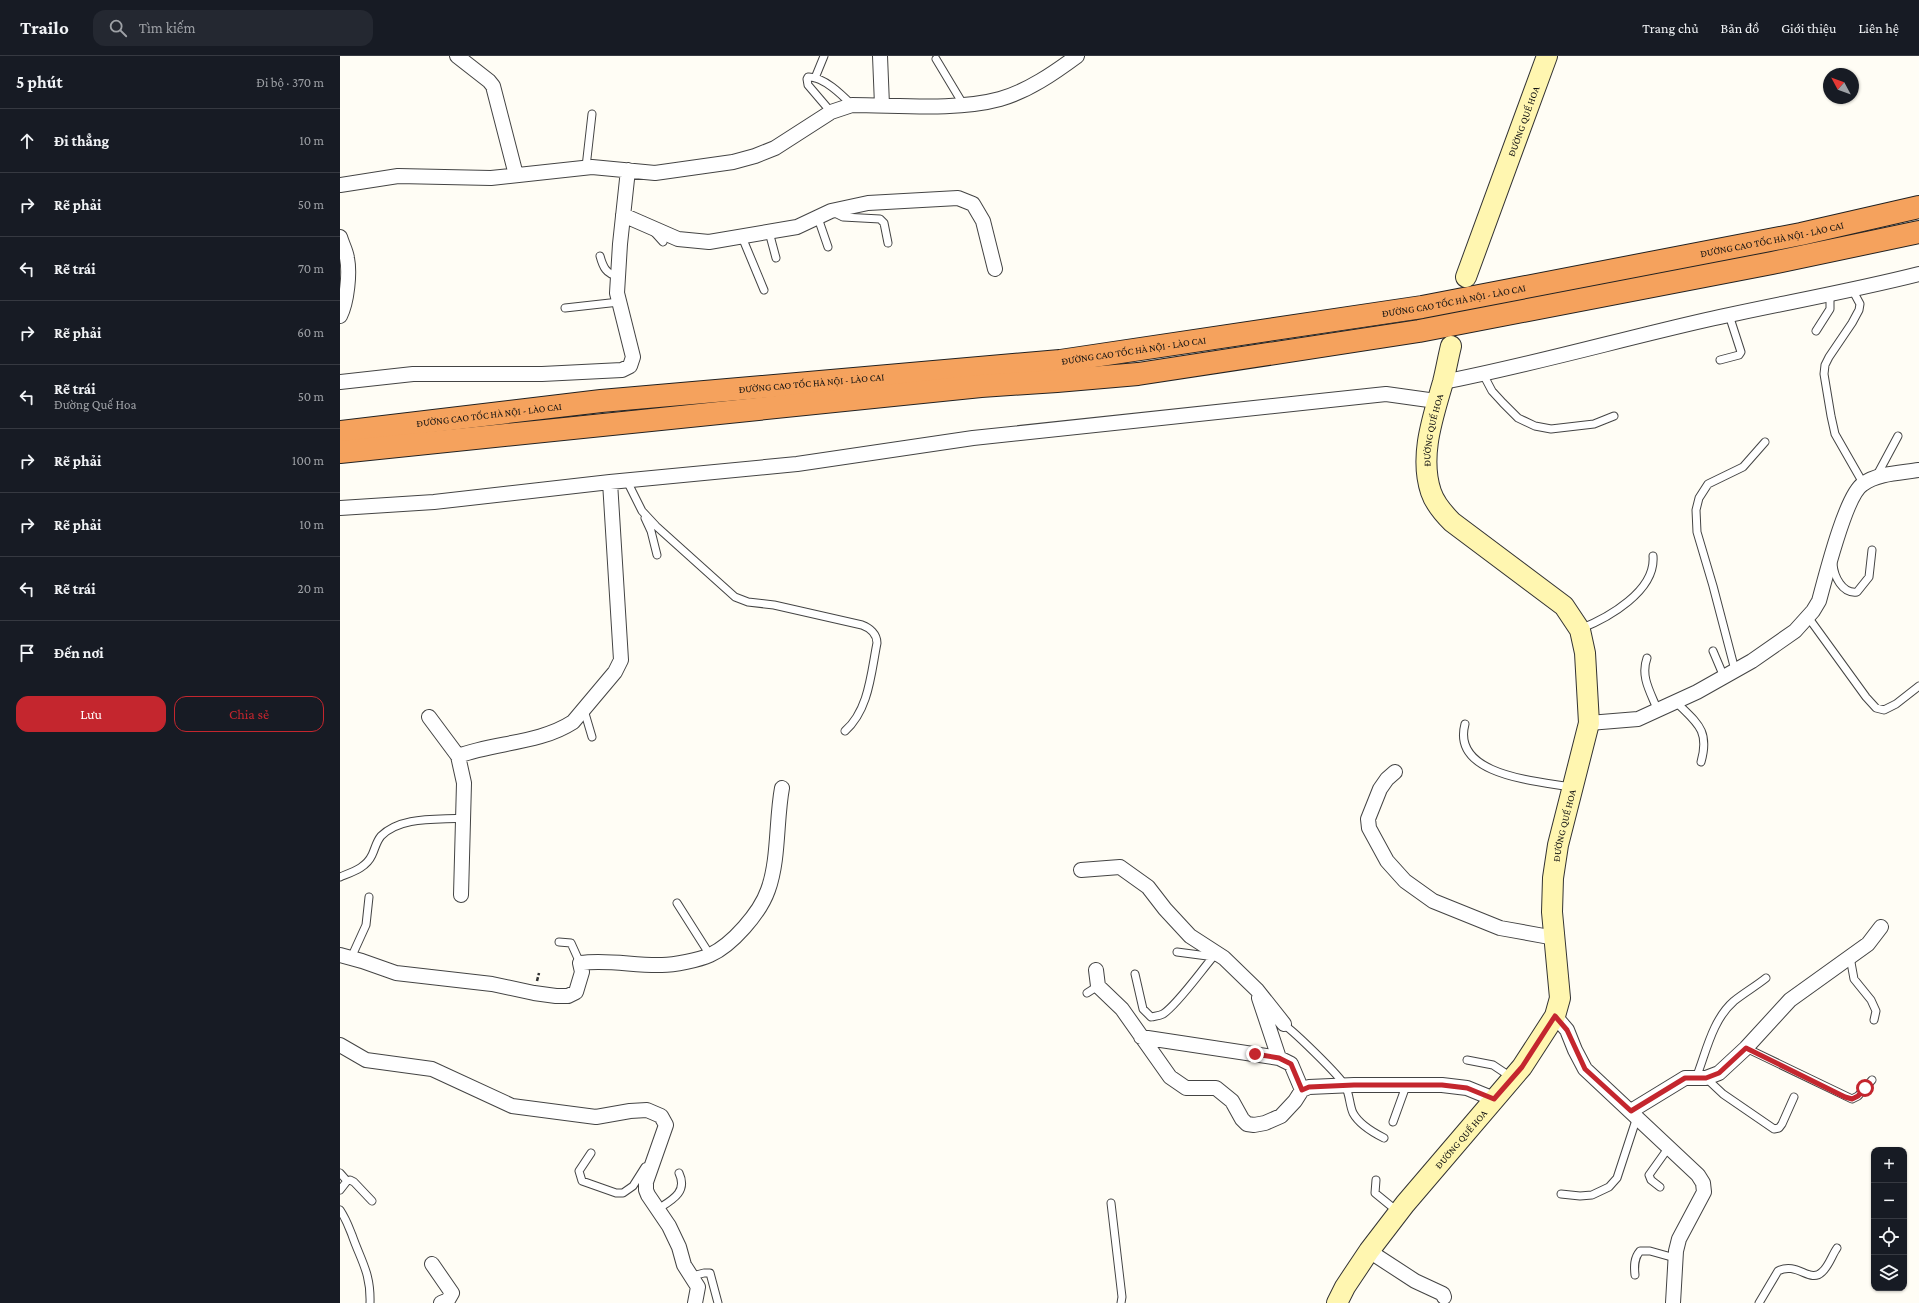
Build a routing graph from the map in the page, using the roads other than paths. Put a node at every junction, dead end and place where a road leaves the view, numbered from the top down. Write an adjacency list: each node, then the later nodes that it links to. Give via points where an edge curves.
1 (457, 56): 15 (street, via 493,86)
2 (824, 56): 7 (lane)
3 (880, 56): 10 (street)
4 (1077, 56): 8 (street, via 1059,70 1028,87 1000,98)
5 (1547, 56): 34 (street, ĐƯỜNG QUẾ HOA)
6 (936, 59): 8 (lane)
7 (815, 78): 9 (lane, via 835,89); 11 (lane, via 808,77 808,85)
8 (963, 104): 10 (street)
9 (852, 105): 10 (street); 11 (street)
10 (882, 105)
11 (831, 112): 14 (street, via 775,148 756,156 733,162 655,173)
12 (592, 114): 13 (lane)
13 (586, 167): 14 (street); 15 (street)
14 (628, 170): 19 (street)
15 (516, 175): 16 (street, via 491,178 398,176)
16 (340, 185)
17 (1919, 207): 50 (highway, ĐƯỜNG CAO TỐC HÀ NỘI - LÀO CAI, via 1801,234 1422,307 1060,360 601,401)
18 (831, 211): 20 (street); 27 (lane, via 844,217 880,219 884,223); 31 (street, via 868,203 958,198 973,204 983,221)
19 (623, 215): 21 (street); 33 (street)
20 (818, 218): 22 (street, via 797,227); 28 (lane)
21 (649, 226): 25 (street, via 678,239 709,242); 26 (lane)
22 (769, 232): 25 (street); 30 (lane)
23 (1919, 232): 53 (highway, ĐƯỜNG CAO TỐC HÀ NỘI - LÀO CAI, via 1419,331 1138,374 981,386)
24 (340, 237): 41 (street, via 348,268 345,303)
25 (742, 237): 35 (lane)
26 (663, 242)
27 (888, 243)
28 (828, 247)
29 (600, 256): 33 (lane, via 605,270)
30 (776, 258)
31 (995, 269)
32 (1919, 274): 36 (street)
33 (618, 276): 38 (street)
34 (1466, 277)
35 (764, 290)
36 (1853, 291): 37 (street); 56 (lane, via 1860,304 1859,310 1829,357 1824,374 1836,434)
37 (1830, 295): 40 (street); 42 (lane, via 1830,309)
38 (619, 302): 39 (lane); 46 (street, via 633,357 630,366 622,370 542,374 413,374)
39 (565, 308)
40 (1729, 315): 44 (lane, via 1741,352 1739,355); 45 (street)
41 (340, 316)
42 (1816, 331)
43 (1451, 346): 47 (street, ĐƯỜNG QUẾ HOA)
44 (1720, 360)
45 (1483, 374): 47 (street); 49 (lane, via 1492,391 1503,403 1518,418 1535,426 1551,429 1594,424)
46 (340, 382)
47 (1443, 382): 48 (street, ĐƯỜNG QUẾ HOA)
48 (1436, 401): 55 (street, via 1386,394 973,438 797,464); 65 (street, ĐƯỜNG QUẾ HOA, via 1427,447 1426,474 1431,493 1440,509 1452,522 1564,606)
49 (1614, 416)
50 (340, 432)
51 (1898, 436): 56 (lane)
52 (1765, 442): 68 (lane, via 1743,467 1708,484 1699,498 1696,510 1697,532 1713,586)
53 (340, 452)
54 (1919, 470): 56 (street)
55 (627, 481): 57 (street); 59 (lane)
56 (1869, 481): 63 (street, via 1858,488 1850,502)
57 (610, 482): 58 (street, via 434,502); 71 (street, via 621,660 615,672)
58 (340, 508)
59 (642, 511): 61 (lane, via 651,531); 76 (lane, via 735,597 748,602 774,605 862,625 870,629 877,638 877,643 866,697 859,716)
60 (1872, 550): 63 (lane, via 1869,577 1854,593 1843,587 1836,577)
61 (657, 555)
62 (1653, 556): 65 (lane, via 1652,574 1642,588 1601,621)
63 (1832, 558): 64 (street, via 1819,601)
64 (1808, 616): 68 (street, via 1795,630); 69 (lane, via 1876,708 1884,710 1896,704)
65 (1580, 630): 74 (street, ĐƯỜNG QUẾ HOA, via 1585,653)
66 (1713, 651): 68 (lane)
67 (1646, 658): 72 (lane, via 1644,676)
68 (1730, 674): 70 (street)
69 (1919, 686)
70 (1676, 702): 72 (street); 79 (lane, via 1697,723 1702,734 1705,747)
71 (584, 710): 77 (lane); 78 (street, via 570,725 543,736)
72 (1658, 711): 74 (street, via 1638,719)
73 (429, 717): 78 (street)
74 (1589, 723): 82 (street, ĐƯỜNG QUẾ HOA)
75 (1465, 724): 82 (lane, via 1465,744 1473,756 1495,772)
76 (845, 731)
77 (592, 737)
78 (458, 756): 83 (street, via 464,783)
79 (1700, 762)
80 (1394, 772): 90 (street, via 1380,789 1368,824 1376,843 1404,881 1433,901 1500,928)
81 (782, 788): 93 (street, via 774,862 768,890 759,908 731,941)
82 (1573, 788): 90 (street, ĐƯỜNG QUẾ HOA, via 1558,845 1553,878 1552,912)
83 (463, 818): 85 (lane, via 405,823 394,828 380,837 372,856 363,867); 86 (street)
84 (1081, 870): 95 (street, via 1120,867 1148,887 1190,936)
85 (340, 877)
86 (461, 894)
87 (369, 896): 94 (lane, via 366,925)
88 (677, 903): 93 (lane)
89 (1881, 928): 96 (street, via 1868,944)
90 (1555, 938): 102 (street, ĐƯỜNG QUẾ HOA, via 1560,998)
91 (559, 942): 97 (lane, via 571,943)
92 (1177, 952): 95 (lane)
93 (710, 955): 97 (street, via 663,965)
94 (345, 957): 97 (street, via 402,974 492,984 556,996 568,996 576,992 582,972)
95 (1218, 957): 99 (lane, via 1164,1014 1157,1016 1151,1017 1143,1009); 101 (street)
96 (1850, 957): 103 (lane, via 1854,979 1871,1000 1876,1011); 108 (street, via 1790,1000)
97 (580, 963)
98 (1096, 970): 106 (street, via 1092,989 1122,1009)
99 (1135, 974)
100 (1766, 978): 112 (lane, via 1728,1008 1710,1038)
101 (1257, 990): 104 (street); 105 (street)
102 (1555, 1016): 111 (street, ĐƯỜNG QUẾ HOA); 119 (street, via 1567,1030 1585,1069)
103 (1874, 1020)
104 (1284, 1024): 105 (lane, via 1278,1022); 114 (lane)
105 (1263, 1025): 109 (street)
106 (1141, 1037): 109 (street); 116 (street, via 1170,1077 1186,1088 1216,1088 1232,1101 1247,1124 1265,1123 1281,1116)
107 (340, 1045): 120 (street, via 366,1060 432,1069 512,1106 596,1117 647,1110)
108 (1746, 1048): 112 (street, via 1719,1073); 113 (lane, via 1852,1099)
109 (1279, 1058): 116 (street, via 1291,1064)
110 (1468, 1060): 111 (lane, via 1493,1065)
111 (1512, 1078): 118 (street, ĐƯỜNG QUẾ HOA)
112 (1701, 1078): 117 (lane, via 1777,1130); 119 (street, via 1685,1078)
113 (1872, 1080)
114 (1345, 1086): 115 (street); 116 (street, via 1309,1087); 122 (lane, via 1354,1113)
115 (1406, 1086): 118 (street, via 1442,1085 1467,1088); 121 (lane)
116 (1302, 1090)
117 (1794, 1097)
118 (1494, 1099): 136 (street, ĐƯỜNG QUẾ HOA)
119 (1634, 1114): 123 (street); 131 (lane, via 1617,1178 1609,1186 1592,1195)
120 (662, 1116): 124 (lane, via 642,1174 623,1194 582,1180 579,1171); 134 (street, via 666,1125 646,1182 646,1190)
121 (1393, 1122)
122 (1384, 1138)
123 (1669, 1147): 129 (lane, via 1649,1175); 139 (street, via 1698,1175 1703,1183 1704,1192 1679,1240)
124 (591, 1153)
125 (340, 1173): 128 (lane)
126 (679, 1173): 134 (lane, via 682,1180 679,1193)
127 (1376, 1180): 136 (lane, via 1375,1193)
128 (347, 1181): 130 (lane); 132 (lane, via 354,1182)
129 (1660, 1187)
130 (340, 1190)
131 (1561, 1194)
132 (372, 1201)
133 (1111, 1203): 148 (lane)
134 (658, 1209): 141 (street, via 679,1247 684,1265)
135 (340, 1210): 144 (lane, via 347,1220 368,1275)
136 (1399, 1212): 138 (street, ĐƯỜNG QUẾ HOA)
137 (1837, 1248): 151 (lane, via 1824,1270 1818,1275 1813,1276 1790,1267 1778,1271)
138 (1369, 1251): 143 (street, via 1415,1281 1443,1294); 149 (street, ĐƯỜNG QUẾ HOA)
139 (1675, 1258): 142 (lane, via 1640,1251 1634,1265); 150 (street)
140 (432, 1264): 145 (street, via 452,1292 448,1300)
141 (692, 1276): 146 (street, via 698,1287); 147 (lane, via 710,1273)
142 (1635, 1276)
143 (1444, 1297)
144 (370, 1303)
145 (442, 1303)
146 (695, 1303)
147 (718, 1303)
148 (1121, 1303)
149 (1337, 1303)
150 (1673, 1303)
151 (1759, 1303)

